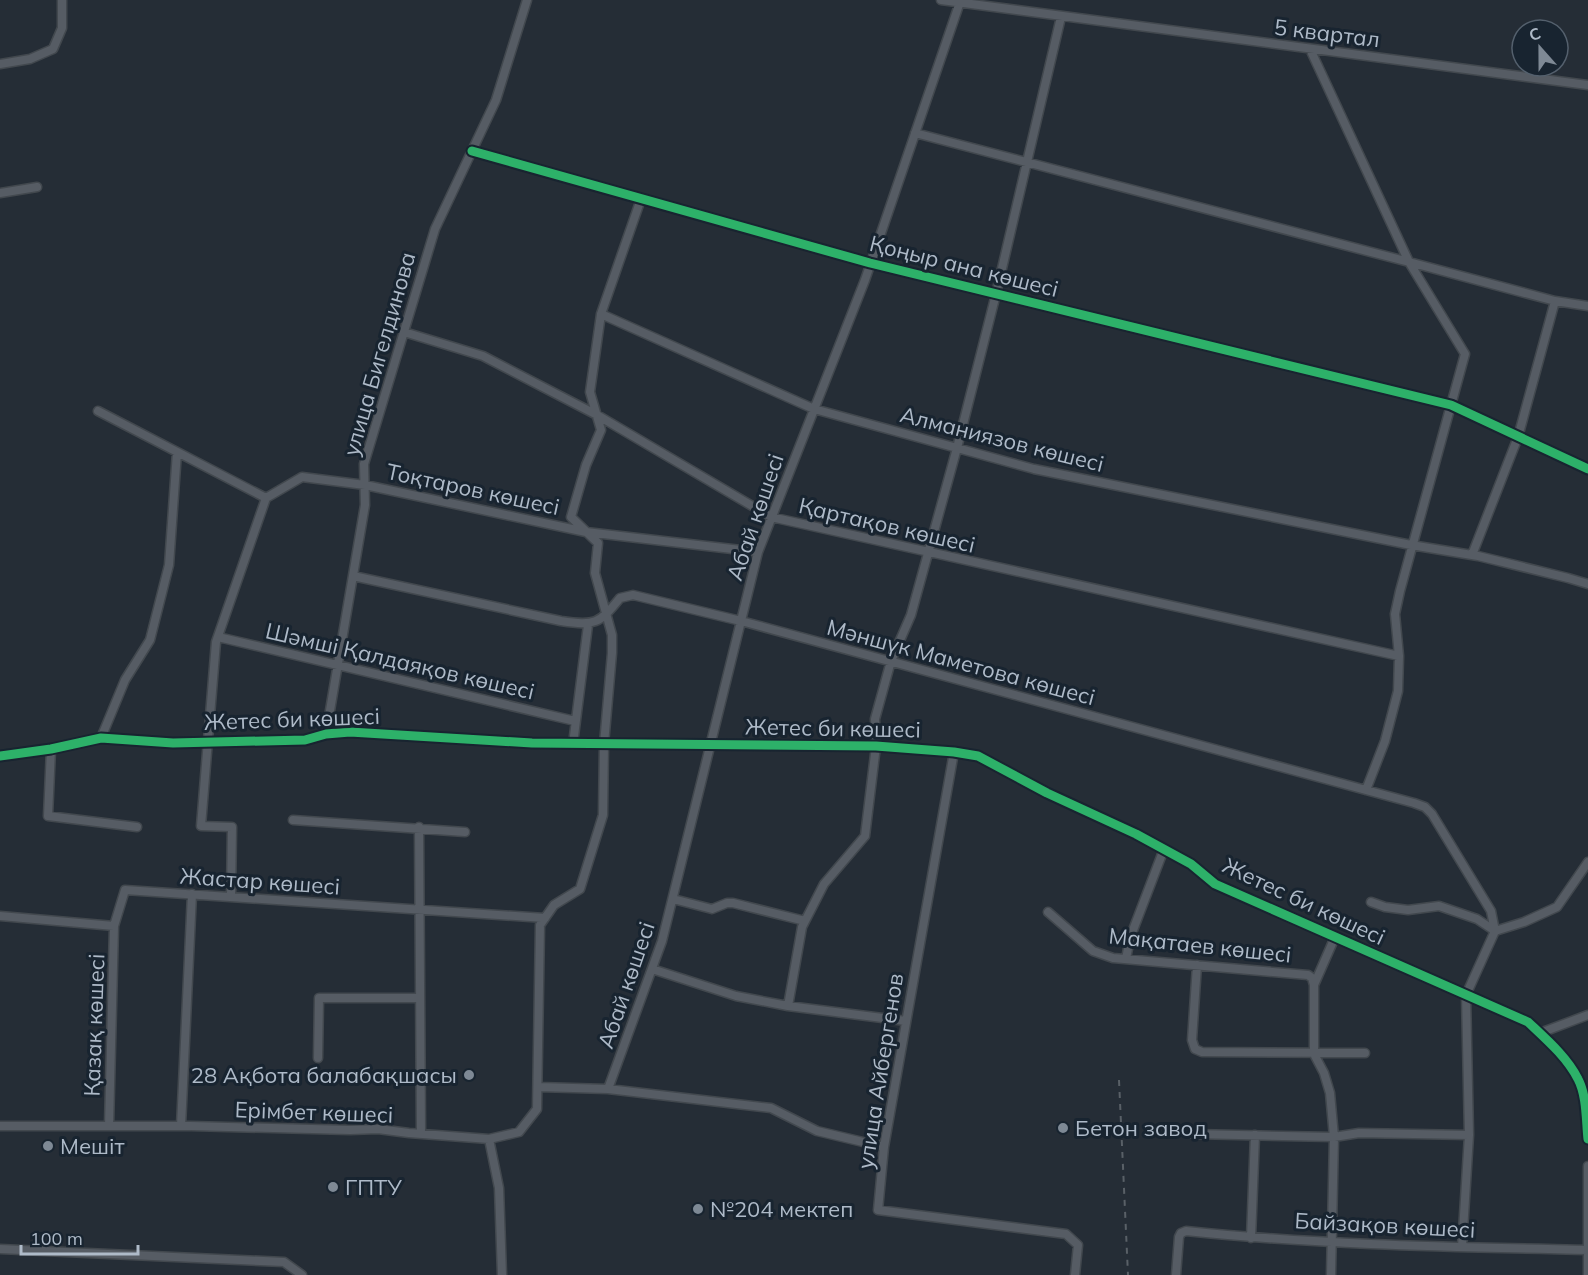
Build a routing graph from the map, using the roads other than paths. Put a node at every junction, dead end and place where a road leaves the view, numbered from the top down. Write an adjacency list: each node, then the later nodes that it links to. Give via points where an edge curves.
1 (62, 0): 7 (street, via 62,27 53,49 30,59)
2 (527, 0): 10 (street, улица Бигелдинова, via 496,100)
3 (941, 0): 4 (street, 5 квартал)
4 (960, 3): 5 (street, 5 квартал); 9 (street, Абай көшесі)
5 (1061, 17): 6 (street, 5 квартал); 11 (street)
6 (1310, 49): 8 (street, 5 квартал); 15 (street)
7 (0, 64)
8 (1588, 85)
9 (915, 133): 11 (street); 16 (street, Абай көшесі)
10 (472, 151): 14 (street, Қоңыр ана көшесі); 21 (street, улица Бигелдинова, via 435,229)
11 (1027, 163): 15 (street); 17 (street)
12 (37, 187): 13 (street)
13 (0, 193)
14 (641, 199): 16 (street, Қоңыр ана көшесі); 20 (street)
15 (1409, 262): 18 (street); 22 (street, via 1465,354)
16 (870, 263): 17 (street, Қоңыр ана көшесі); 23 (street, Абай көшесі)
17 (996, 294): 22 (street, Қоңыр ана көшесі); 27 (street)
18 (1555, 301): 19 (street); 26 (street)
19 (1588, 306)
20 (601, 314): 23 (street, Алманиязов көшесі); 25 (street, via 590,392)
21 (404, 332): 25 (street, Қартақов көшесі, via 483,356); 30 (street, улица Бигелдинова, via 364,464)
22 (1451, 405): 26 (street, Қоңыр ана көшесі); 34 (street)
23 (814, 409): 27 (street, Алманиязов көшесі); 32 (street, Абай көшесі)
24 (98, 411): 28 (street)
25 (597, 415): 32 (street, Қартақов көшесі); 33 (street, via 601,430 571,517)
26 (1518, 438): 29 (street, Қоңыр ана көшесі); 37 (street)
27 (957, 448): 34 (street, Алманиязов көшесі, via 1034,469); 36 (street)
28 (177, 452): 31 (street); 49 (street, via 169,565 150,640 125,680)
29 (1588, 469)
30 (364, 485): 31 (street, Тоқтаров көшесі, via 302,477); 33 (street, Тоқтаров көшесі); 38 (street, улица Бигелдинова, via 365,505)
31 (266, 498): 43 (street)
32 (771, 517): 35 (street, Абай көшесі); 36 (street, Қартақов көшесі)
33 (586, 532): 35 (street, Тоқтаров көшесі); 40 (street, via 598,543 595,573)
34 (1411, 545): 37 (street, Алманиязов көшесі); 44 (street, via 1395,614)
35 (758, 552): 41 (street, Абай көшесі)
36 (929, 552): 44 (street, Қартақов көшесі); 45 (street, via 911,615)
37 (1472, 555): 39 (street, Алманиязов көшесі)
38 (353, 576): 42 (street); 46 (street, улица Бигелдинова)
39 (1588, 584)
40 (607, 614): 41 (street, Мәншүк Маметова көшесі, via 620,598 633,595); 42 (street, Мәншүк Маметова көшесі); 52 (street, via 612,653)
41 (741, 621): 45 (street, Мәншүк Маметова көшесі); 53 (street, Абай көшесі)
42 (588, 625): 47 (street)
43 (218, 636): 46 (street, Шәмші Қалдаяқов көшесі); 50 (street)
44 (1399, 656): 58 (street, via 1398,691)
45 (891, 661): 54 (street, via 875,719); 58 (street, Мәншүк Маметова көшесі)
46 (338, 665): 47 (street, Шәмші Қалдаяқов көшесі); 48 (street, улица Бигелдинова)
47 (575, 721): 51 (street)
48 (326, 734): 50 (street, Жетес би көшесі, via 306,740); 51 (street, Жетес би көшесі)
49 (101, 738): 50 (street, Жетес би көшесі); 55 (street, Жетес би көшесі)
50 (208, 742): 66 (street, via 201,826 232,827)
51 (573, 744): 52 (street, Жетес би көшесі)
52 (604, 744): 53 (street, Жетес би көшесі); 72 (street, via 603,815 580,889 554,905)
53 (710, 745): 54 (street, Жетес би көшесі); 67 (street, Абай көшесі)
54 (876, 746): 56 (street, Жетес би көшесі); 73 (street, via 865,836 824,884)
55 (51, 749): 57 (street, Жетес би көшесі); 60 (street, via 48,816)
56 (954, 752): 63 (street, Жетес би көшесі, via 978,756); 85 (street, улица Айбергенов)
57 (0, 756)
58 (1366, 790): 75 (street, Мәншүк Маметова көшесі, via 1414,803 1432,814 1491,911)
59 (293, 820): 61 (street)
60 (137, 827)
61 (419, 827): 62 (street); 69 (street)
62 (465, 832)
63 (1164, 849): 76 (street, Жетес би көшесі, via 1215,884); 77 (street, via 1130,938)
64 (1588, 862): 75 (street, via 1557,907)
65 (192, 894): 66 (street, Жастар көшесі); 74 (street, Жастар көшесі, via 125,890); 95 (street)
66 (231, 897): 69 (street, Жастар көшесі)
67 (673, 899): 73 (street, via 712,909 733,903); 79 (street, Абай көшесі)
68 (1371, 902): 75 (street, via 1408,910 1438,906)
69 (419, 909): 72 (street, Жастар көшесі); 82 (street)
70 (1048, 912): 77 (street, Мақатаев көшесі, via 1093,951)
71 (0, 916): 74 (street)
72 (545, 918): 90 (street, Ерімбет көшесі, via 540,925)
73 (805, 921): 83 (street)
74 (114, 926): 94 (street, Қазақ көшесі)
75 (1495, 931): 81 (street)
76 (1335, 937): 80 (street); 81 (street, Жетес би көшесі)
77 (1126, 959): 78 (street, Мақатаев көшесі)
78 (1197, 965): 80 (street, Мақатаев көшесі, via 1308,975); 88 (street, via 1192,1040 1195,1049)
79 (652, 969): 83 (street, via 736,996); 91 (street, Абай көшесі)
80 (1314, 985): 88 (street, Мақатаев көшесі)
81 (1466, 995): 86 (street, Жетес би көшесі, via 1528,1022); 99 (street)
82 (420, 998): 89 (street, via 319,998); 96 (street)
83 (788, 1006): 85 (street)
84 (1588, 1015): 86 (street)
85 (906, 1021): 103 (street, улица Айбергенов)
86 (1540, 1033): 92 (street, Жетес би көшесі, via 1579,1080)
87 (1365, 1053): 88 (street)
88 (1314, 1054): 100 (street, Мақатаев көшесі, via 1330,1093)
89 (318, 1058)
90 (538, 1087): 91 (street); 101 (street, Ерімбет көшесі, via 537,1109 519,1132)
91 (608, 1089): 103 (street, via 771,1108 817,1131)
92 (1587, 1118): 102 (street)
93 (0, 1125): 94 (street, Ерімбет көшесі)
94 (109, 1126): 95 (street, Ерімбет көшесі)
95 (181, 1126): 96 (street, Ерімбет көшесі, via 378,1129)
96 (421, 1134): 101 (street, Ерімбет көшесі)
97 (1193, 1134): 98 (street)
98 (1255, 1135): 100 (street); 105 (street)
99 (1469, 1135): 100 (street, via 1359,1133); 107 (street)
100 (1334, 1137): 106 (street, Мақатаев көшесі)
101 (489, 1139): 111 (street, via 500,1188)
102 (1588, 1139)
103 (884, 1147): 112 (street, улица Айбергенов, via 878,1210 1066,1234 1078,1245)
104 (1588, 1166): 109 (street)
105 (1251, 1238): 106 (street, Байзақов көшесі); 113 (street, Байзақов көшесі, via 1181,1233)
106 (1331, 1241): 107 (street, Байзақов көшесі); 114 (street, Мақатаев көшесі)
107 (1462, 1247): 109 (street, Байзақов көшесі)
108 (0, 1249): 110 (street, via 284,1262)
109 (1588, 1250): 115 (street)
110 (302, 1275)
111 (502, 1275)
112 (1075, 1275)
113 (1176, 1275)
114 (1331, 1275)
115 (1588, 1275)

